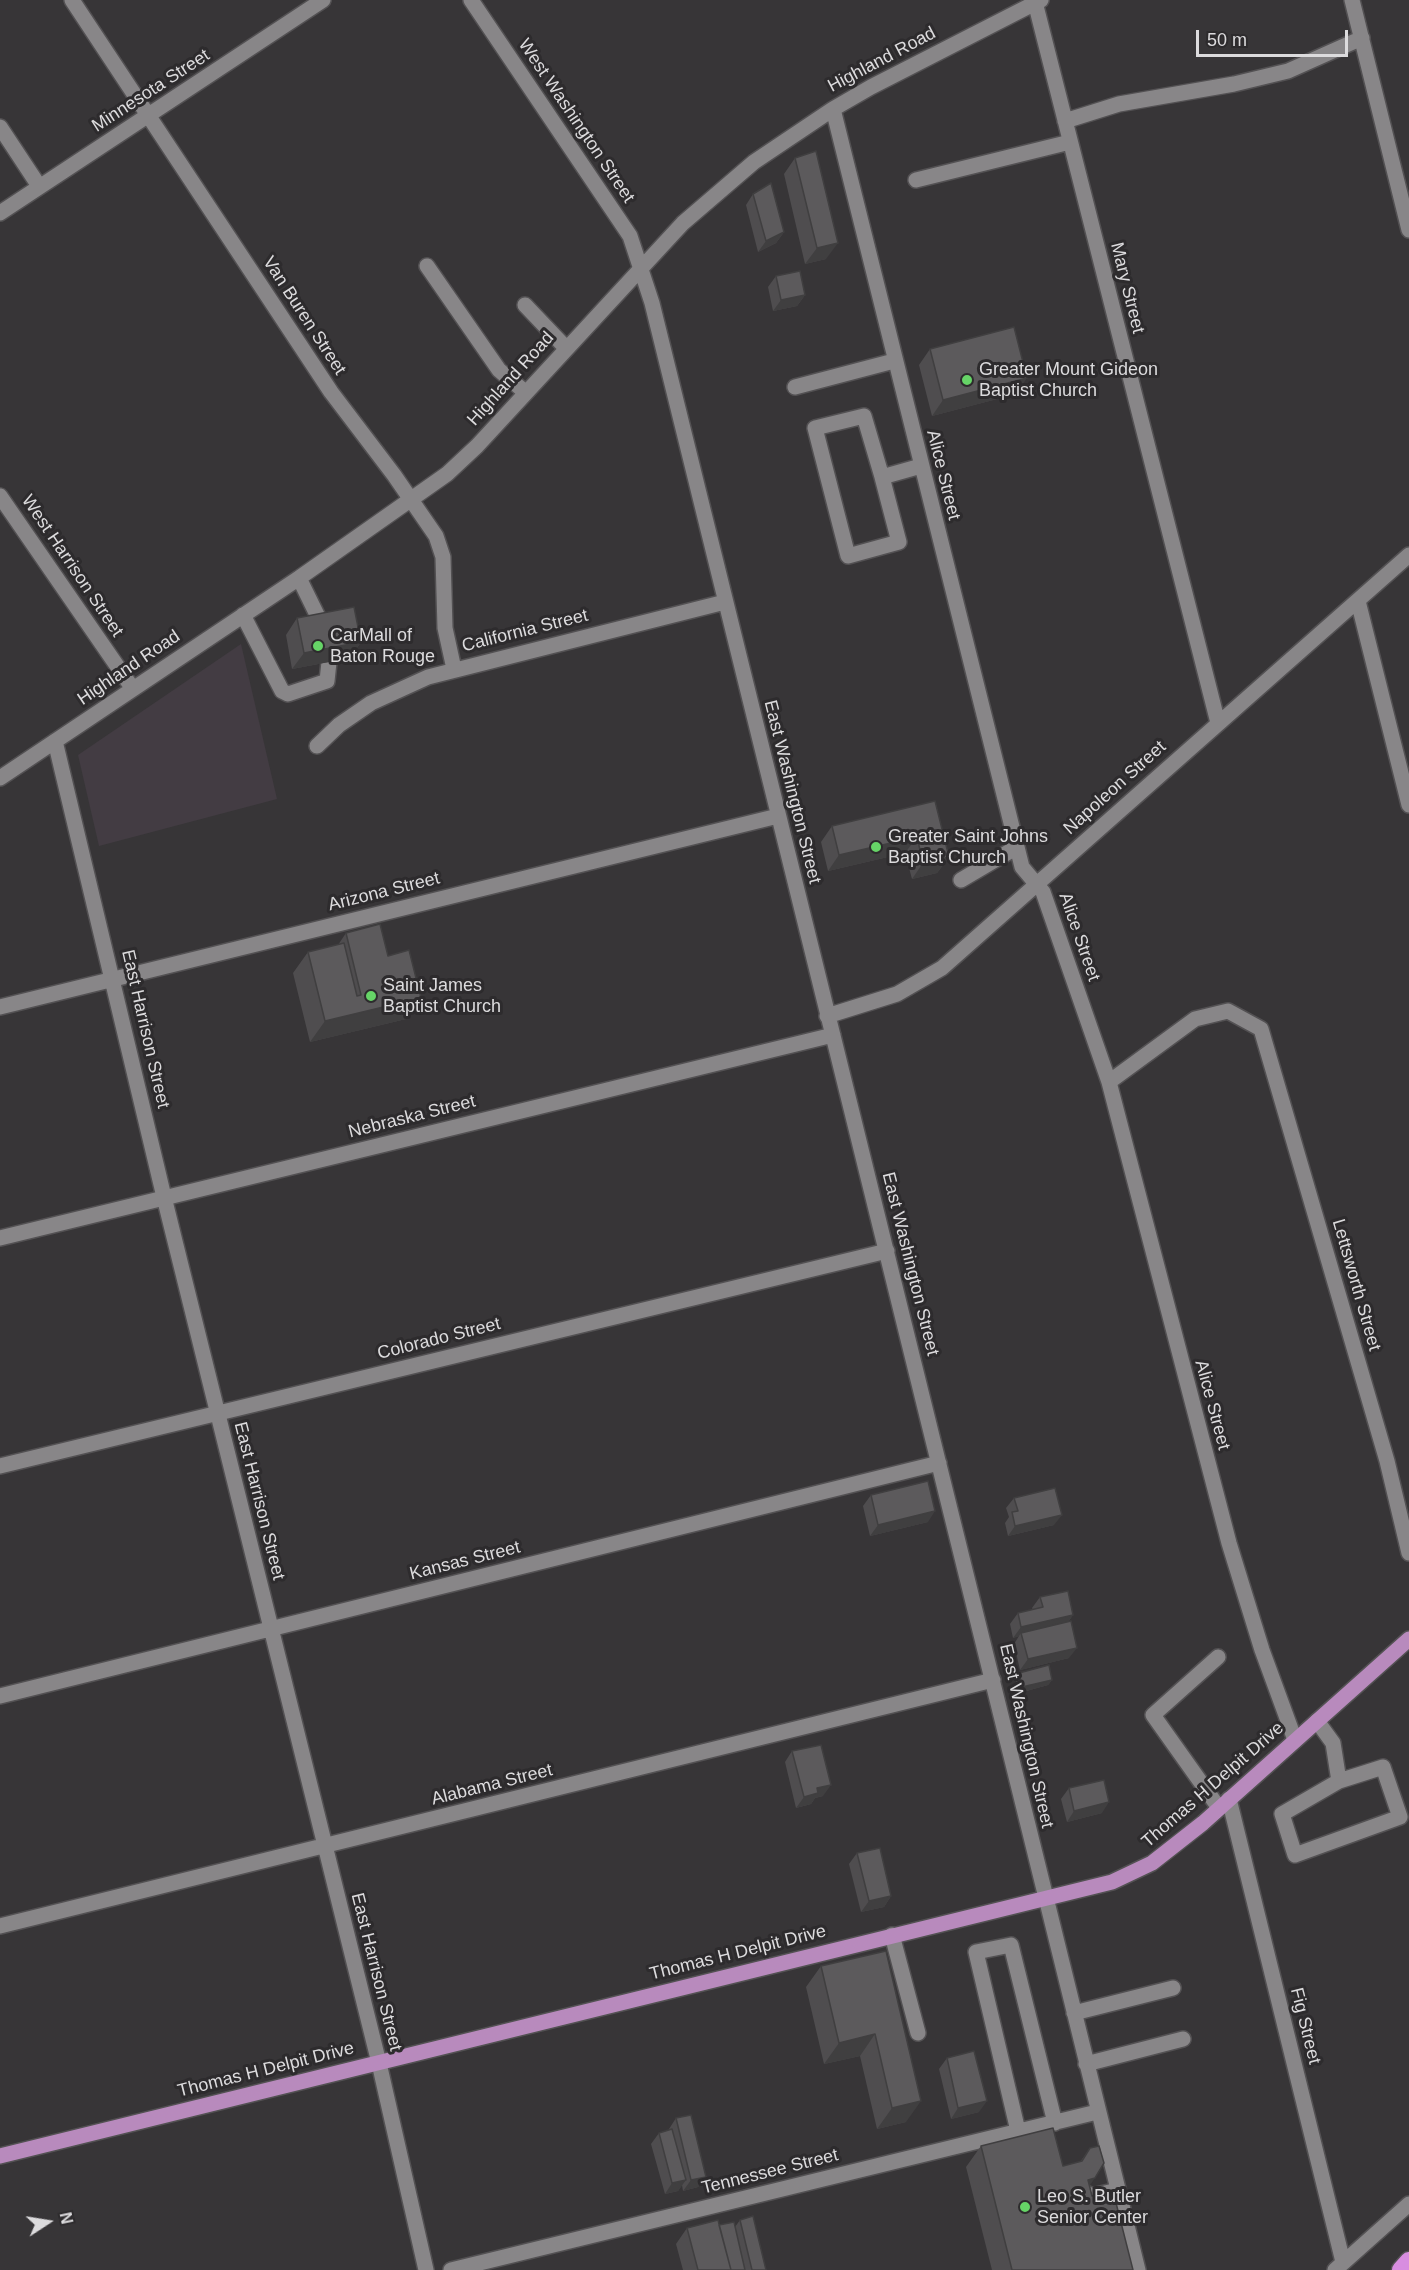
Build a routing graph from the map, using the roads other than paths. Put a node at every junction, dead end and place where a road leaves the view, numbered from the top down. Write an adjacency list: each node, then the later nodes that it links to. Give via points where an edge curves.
1 (72, 0): 8 (street, Van Buren Street)
2 (321, 0): 8 (street, Minnesota Street)
3 (471, 0): 17 (street, West Washington Street, via 630,236)
4 (1352, 0): 6 (street)
5 (1038, 1): 7 (street, Highland Road); 9 (street, Mary Street)
6 (1362, 38): 9 (street, via 1288,71 1119,104); 15 (street)
7 (833, 109): 17 (street, Highland Road, via 733,178); 20 (street, Alice Street)
8 (150, 116): 13 (street, Minnesota Street); 26 (street, Van Buren Street, via 331,392)
9 (1065, 121): 11 (street, Mary Street)
10 (0, 127): 13 (street)
11 (1070, 142): 12 (street); 36 (street, Mary Street)
12 (916, 180)
13 (39, 186): 14 (street, Minnesota Street)
14 (0, 213)
15 (1409, 230)
16 (427, 266): 22 (street, via 499,370)
17 (641, 267): 19 (street, Highland Road); 30 (street, East Washington Street)
18 (525, 305): 19 (street)
19 (566, 348): 22 (street, Highland Road)
20 (894, 361): 21 (street); 23 (street, Alice Street)
21 (795, 387)
22 (525, 392): 26 (street, Highland Road, via 462,461)
23 (921, 466): 24 (street); 43 (street, Alice Street)
24 (882, 477): 24 (street, via 899,542 848,556 815,428 864,416)
25 (0, 496): 35 (street, West Harrison Street)
26 (411, 501): 28 (street, Highland Road); 34 (street, Van Buren Street, via 440,545 445,628)
27 (1409, 555): 29 (street, Napoleon Street)
28 (299, 578): 31 (street, Highland Road); 32 (street)
29 (1358, 601): 36 (street, Napoleon Street); 39 (street)
30 (724, 602): 34 (street, California Street); 42 (street, East Washington Street)
31 (243, 615): 33 (street, via 282,691 288,694 327,681); 35 (street, Highland Road)
32 (323, 627)
33 (329, 662)
34 (454, 669): 38 (street, California Street, via 371,703)
35 (133, 688): 37 (street, Highland Road)
36 (1218, 723): 45 (street, Napoleon Street)
37 (56, 741): 40 (street, Highland Road); 46 (street, East Harrison Street)
38 (317, 746)
39 (1404, 763): 41 (street)
40 (0, 778)
41 (1409, 805)
42 (778, 816): 46 (street, Arizona Street); 48 (street, East Washington Street)
43 (1017, 847): 44 (street); 45 (street, Alice Street, via 1022,867)
44 (961, 880)
45 (1036, 883): 48 (street, Napoleon Street, via 927,978 897,994); 50 (street, Alice Street, via 1043,892)
46 (113, 978): 47 (street, Arizona Street); 51 (street, East Harrison Street)
47 (0, 1007)
48 (827, 1016): 49 (street, East Washington Street)
49 (833, 1035): 51 (street, Nebraska Street); 53 (street, East Washington Street)
50 (1109, 1082): 57 (street, Lettsworth Street, via 1195,1019 1228,1011 1261,1029); 64 (street, Alice Street, via 1228,1543)
51 (164, 1197): 52 (street, Nebraska Street); 54 (street, East Harrison Street)
52 (0, 1238)
53 (887, 1251): 54 (street, Colorado Street); 55 (street, East Washington Street)
54 (217, 1413): 56 (street, Colorado Street); 58 (street, East Harrison Street)
55 (939, 1463): 58 (street, Kansas Street); 61 (street, East Washington Street)
56 (0, 1466)
57 (1409, 1553)
58 (271, 1630): 62 (street, Kansas Street); 67 (street, East Harrison Street)
59 (1409, 1639): 63 (main road, Thomas H Delpit Drive)
60 (1218, 1657): 66 (street, via 1153,1715)
61 (993, 1680): 67 (street, Alabama Street); 68 (street, East Washington Street)
62 (0, 1696)
63 (1317, 1721): 64 (main road, Thomas H Delpit Drive); 65 (street, via 1333,1743)
64 (1295, 1740): 66 (main road, Thomas H Delpit Drive)
65 (1339, 1781): 65 (street, via 1282,1814 1296,1855 1400,1817 1383,1767)
66 (1224, 1803): 68 (main road, Thomas H Delpit Drive, via 1166,1853 1134,1873); 84 (street, Fig Street)
67 (325, 1846): 69 (street, Alabama Street); 75 (street, East Harrison Street)
68 (1044, 1898): 70 (main road, Thomas H Delpit Drive); 72 (street, East Washington Street)
69 (0, 1926)
70 (892, 1935): 73 (street); 75 (main road, Thomas H Delpit Drive)
71 (1173, 1988): 72 (street)
72 (1074, 2013): 76 (street, East Washington Street)
73 (918, 2033)
74 (1183, 2039): 76 (street)
75 (379, 2063): 80 (main road, Thomas H Delpit Drive); 85 (street, East Harrison Street)
76 (1086, 2064): 77 (street, East Washington Street)
77 (1097, 2112): 78 (street, Tennessee Street); 81 (street, East Washington Street)
78 (1046, 2128): 79 (street, Tennessee Street); 79 (street, via 1011,1946 976,1952)
79 (1018, 2132): 86 (street, Tennessee Street)
80 (0, 2156)
81 (1118, 2190): 82 (street, via 1092,2196); 87 (street, East Washington Street)
82 (1084, 2192)
83 (1409, 2204): 84 (street)
84 (1339, 2266)
85 (426, 2270)
86 (451, 2270)
87 (1138, 2270)

